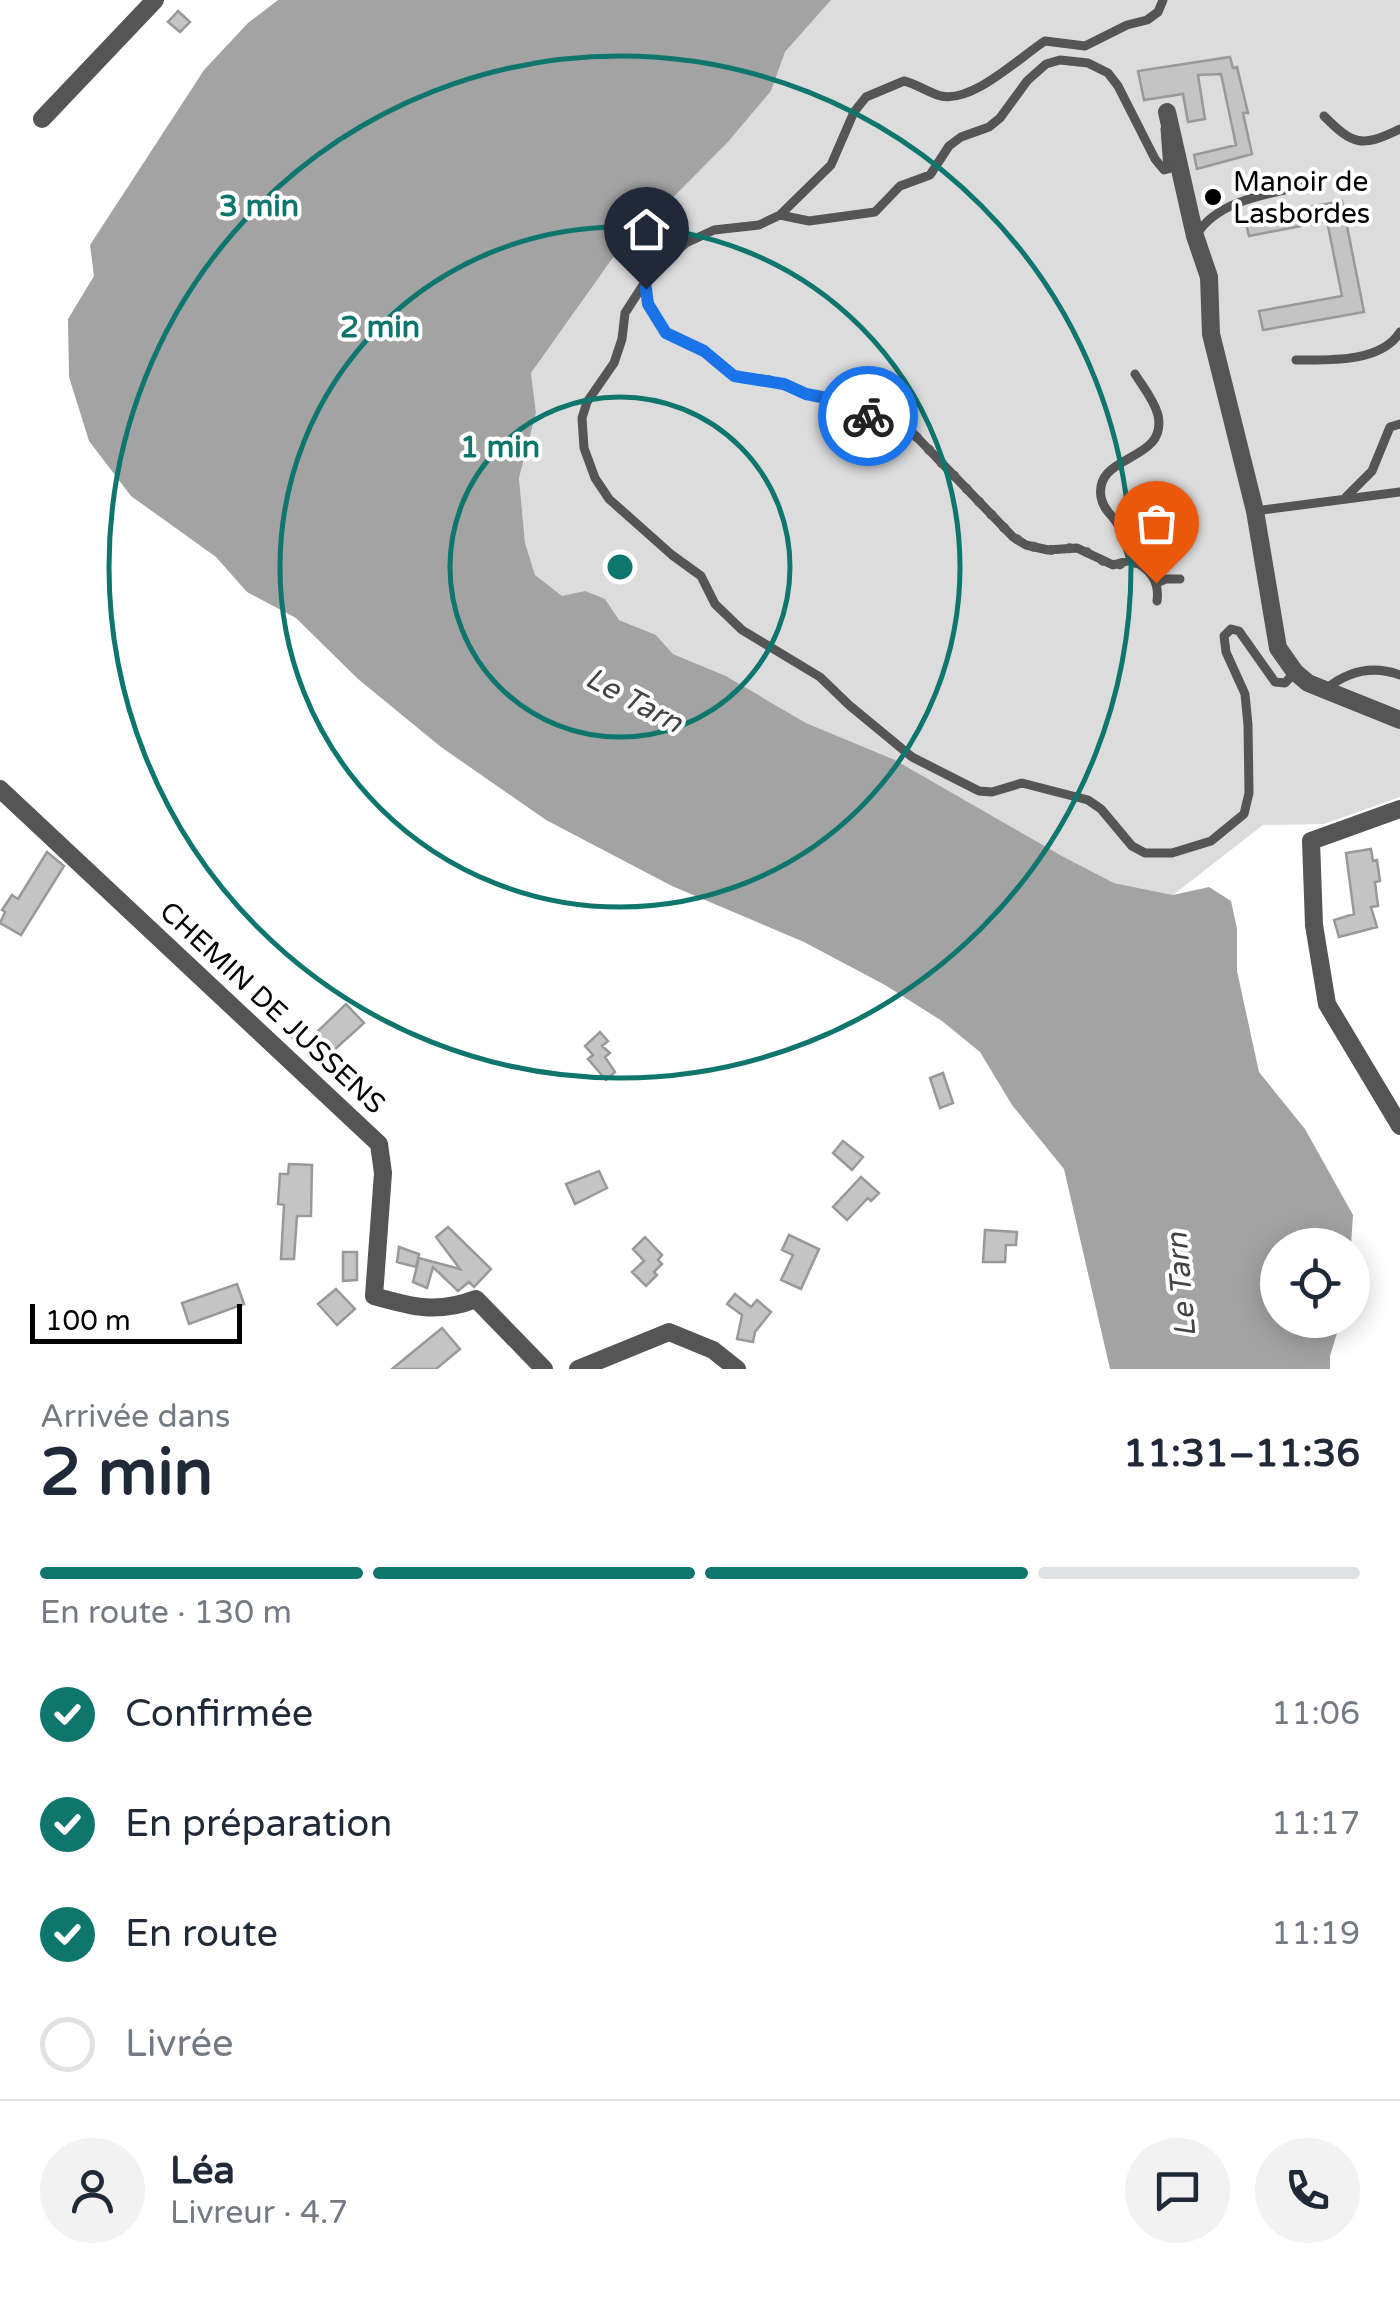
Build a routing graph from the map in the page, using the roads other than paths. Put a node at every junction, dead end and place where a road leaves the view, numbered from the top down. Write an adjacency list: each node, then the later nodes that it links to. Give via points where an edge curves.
1 (155, 0): 5 (street)
2 (1162, 0): 8 (lane, via 1147,20 1085,46 1044,41 1010,69 954,96 904,81 882,88 854,112 831,165)
3 (1167, 112): 8 (lane, via 1164,170 1108,73 1060,60 1027,81 990,127 961,137 930,175 900,186 875,212 809,221); 9 (street)
4 (1324, 116): 6 (lane, via 1346,139 1362,142)
5 (42, 118)
6 (1400, 129)
7 (1316, 183): 9 (lane, via 1228,206)
8 (780, 214): 10 (lane, via 686,243)
9 (1196, 236): 18 (street)
10 (648, 276): 20 (lane, via 648,304 657,322 734,376 847,402 909,429 1026,545 1076,548 1112,566); 24 (lane, via 625,312 614,363 582,418 595,478 610,499 701,576 715,604 742,630 820,676 912,757 979,792 1022,783 1088,800 1132,846 1172,853 1211,842 1231,828 1250,793 1245,694 1224,636 1239,631 1275,682 1285,683)
11 (1400, 332): 12 (lane, via 1382,348 1343,359)
12 (1296, 360)
13 (1135, 374): 19 (lane, via 1159,426 1141,454 1104,477 1101,499)
14 (1400, 424): 16 (lane, via 1387,432 1372,471)
15 (1400, 492): 16 (lane)
16 (1344, 499): 18 (lane)
17 (1134, 510): 19 (lane)
18 (1255, 511): 24 (street, via 1278,648)
19 (1120, 527): 20 (lane)
20 (1131, 560): 22 (lane)
21 (1180, 580): 22 (lane)
22 (1156, 583): 23 (lane)
23 (1158, 601)
24 (1295, 672): 26 (street)
25 (1400, 675): 26 (lane, via 1377,669 1351,673)
26 (1326, 689): 27 (street)
27 (1400, 720)
28 (0, 789): 31 (street, CHEMIN DE JUSSENS, via 379,1144 374,1296 423,1310 476,1298)
29 (1400, 809): 30 (street, via 1311,841 1314,924 1327,1004)
30 (1400, 1126)
31 (544, 1369)
32 (578, 1369): 33 (street, via 669,1332 714,1350)
33 (737, 1369)

